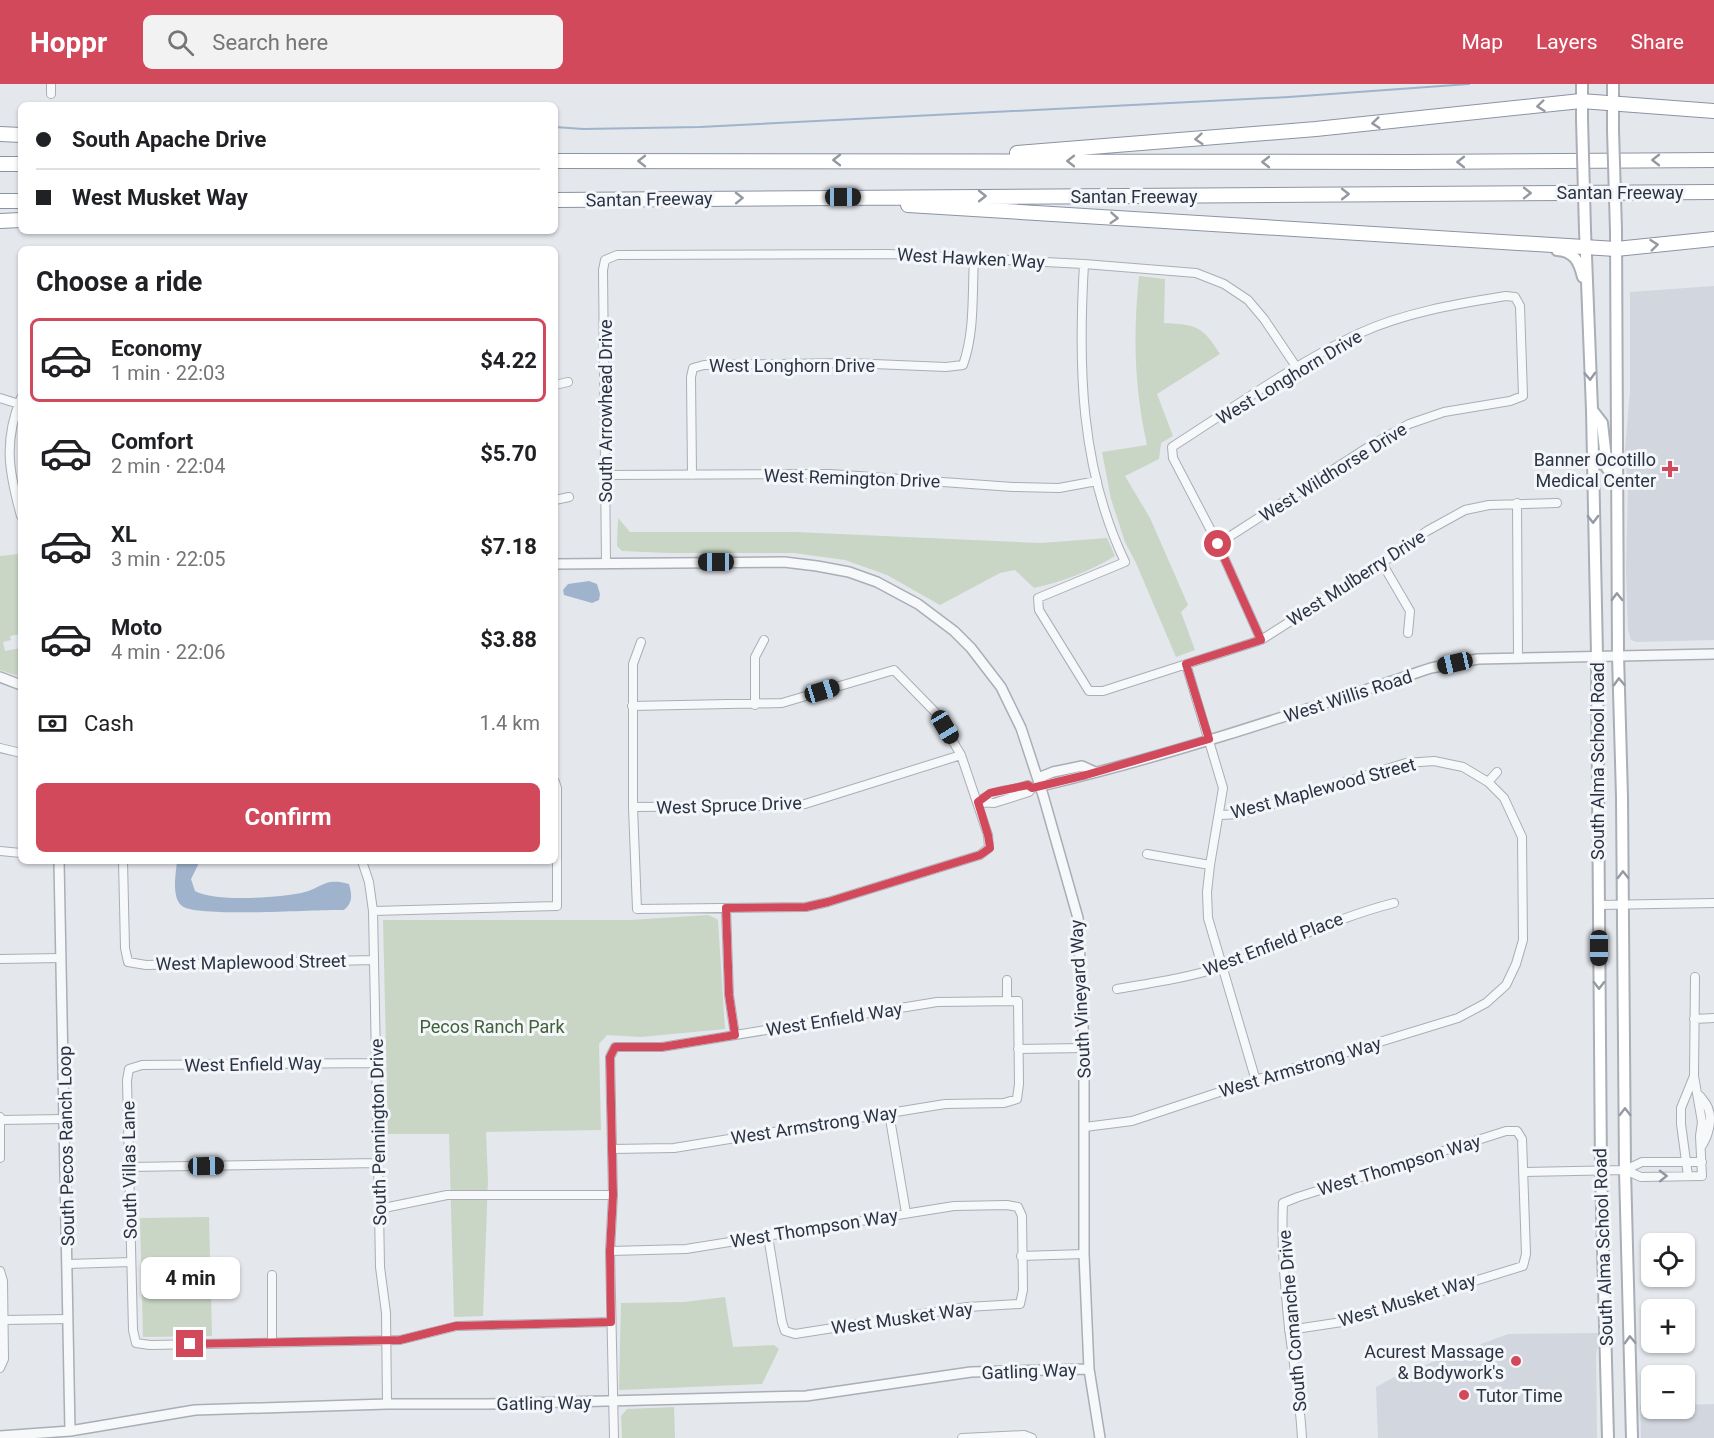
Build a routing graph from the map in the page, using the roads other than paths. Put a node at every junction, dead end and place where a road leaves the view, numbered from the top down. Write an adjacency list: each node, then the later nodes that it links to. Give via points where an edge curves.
1 (51, 84): 4 (street)
2 (1582, 84): 5 (main road, South Alma School Road)
3 (1613, 84): 6 (main road, South Alma School Road)
4 (51, 94)
5 (1581, 101): 6 (highway); 10 (highway, one-way to 10, via 1299,130); 24 (main road, South Alma School Road, bridge)
6 (1614, 103): 7 (highway); 25 (main road, South Alma School Road, bridge)
7 (1714, 111)
8 (0, 134): 9 (highway)
9 (18, 135)
10 (896, 160): 11 (highway, Santan Freeway, one-way to 10); 12 (highway, Santan Freeway, one-way to 12)
11 (1714, 160)
12 (558, 161)
13 (0, 164): 14 (highway)
14 (18, 164)
15 (1714, 192): 16 (highway, Santan Freeway, one-way to 15)
16 (777, 197): 17 (highway, Santan Freeway, one-way to 16); 22 (highway, one-way to 22)
17 (558, 200)
18 (0, 201): 19 (highway)
19 (18, 201)
20 (18, 220): 21 (highway)
21 (0, 221)
22 (1417, 237): 24 (highway); 29 (main road, via 1440,243 1566,251 1580,265)
23 (1714, 239): 25 (highway, one-way to 23)
24 (1585, 247): 25 (highway); 29 (main road, South Alma School Road)
25 (1616, 249): 40 (main road, South Alma School Road)
26 (974, 258): 27 (street, West Hawken Way, via 845,253 617,255); 28 (street, West Hawken Way); 39 (street, West Longhorn Drive, via 971,321 963,365 849,363 693,368)
27 (605, 260): 38 (street, South Arrowhead Drive)
28 (1084, 264): 30 (street, West Hawken Way, via 1210,277 1248,300); 41 (street, via 1082,386)
29 (1587, 293): 37 (main road, South Alma School Road, one-way to 37)
30 (1297, 368): 33 (street, West Longhorn Drive, via 1361,333 1415,314 1515,297 1520,306); 47 (street, West Longhorn Drive, via 1172,447 1173,458)
31 (568, 382): 32 (street)
32 (558, 384)
33 (1523, 396): 47 (street, West Wildhorse Drive, via 1444,412 1409,424)
34 (0, 398): 35 (street)
35 (18, 401)
36 (18, 406): 46 (street, via 9,458)
37 (1592, 410): 40 (main road, via 1602,423 1607,468); 56 (main road, South Alma School Road, one-way to 56)
38 (606, 475): 39 (street, West Remington Drive); 48 (street, South Arrowhead Drive)
39 (692, 475): 41 (street, West Remington Drive, via 830,474 1059,488)
40 (1616, 476): 57 (main road, South Alma School Road, one-way to 40)
41 (1097, 481): 59 (street, West Mulberry Drive, via 1125,562 1038,598 1039,610 1089,691 1103,691)
42 (569, 497): 43 (street)
43 (558, 499)
44 (1517, 503): 45 (street, West Mulberry Drive); 49 (street, West Mulberry Drive, via 1465,510); 58 (street)
45 (1557, 503)
46 (18, 505)
47 (1218, 544): 53 (street)
48 (606, 563): 50 (street); 70 (street, South Vineyard Way, via 784,562 849,572 877,582 927,610 971,648 1001,687 1021,728)
49 (1382, 563): 51 (street, via 1410,611); 53 (street, West Mulberry Drive)
50 (558, 564)
51 (1408, 633)
52 (764, 640): 62 (street, via 755,657)
53 (1261, 640): 59 (street, West Mulberry Drive)
54 (642, 642): 63 (street, via 633,664)
55 (1714, 654): 57 (street, West Willis Road)
56 (1597, 655): 57 (street, West Willis Road); 58 (street, West Willis Road); 84 (main road, South Alma School Road)
57 (1618, 655): 85 (main road, South Alma School Road, one-way to 57)
58 (1518, 657): 64 (street, West Willis Road, via 1478,659 1431,668)
59 (1186, 664): 64 (street)
60 (0, 677): 61 (street)
61 (18, 684)
62 (755, 705): 63 (street); 67 (street, via 782,703 894,670 936,713)
63 (632, 706): 72 (street)
64 (1209, 739): 70 (street, West Willis Road, via 1095,772 1082,766); 73 (street, via 1223,788)
65 (0, 748): 66 (street)
66 (18, 752)
67 (961, 755): 71 (street); 72 (street, West Spruce Drive, via 805,804)
68 (1497, 772): 69 (street)
69 (1488, 782): 73 (street, West Maplewood Street, via 1463,767 1434,761 1406,763 1241,814); 94 (street, West Maplewood Street, via 1504,798 1522,837 1523,940)
70 (1037, 784): 71 (street, West Willis Road, via 1029,792 994,802); 100 (street, South Vineyard Way, via 1078,918)
71 (978, 802): 86 (street, via 990,848 980,855 806,907)
72 (633, 807): 86 (street, via 637,909)
73 (1220, 815): 81 (street)
74 (0, 851): 75 (street)
75 (18, 853)
76 (1147, 855): 81 (street)
77 (59, 864): 88 (street, South Pecos Ranch Loop)
78 (123, 864): 90 (street, West Maplewood Street, via 128,962 146,965)
79 (363, 864): 87 (street, South Pennington Drive)
80 (558, 864): 87 (street, via 558,906)
81 (1210, 865): 91 (street, via 1208,918)
82 (1394, 903): 91 (street, West Enfield Place, via 1337,920)
83 (1714, 903): 85 (street)
84 (1599, 905): 85 (street); 118 (main road, South Alma School Road, one-way to 118)
85 (1624, 905): 116 (main road, South Alma School Road, one-way to 85)
86 (726, 908): 99 (street, via 729,995)
87 (373, 911): 90 (street, South Pennington Drive)
88 (61, 958): 89 (street); 108 (street, South Pecos Ranch Loop)
89 (0, 959)
90 (374, 960): 102 (street, South Pennington Drive)
91 (1221, 966): 95 (street, West Enfield Place); 105 (street)
92 (1695, 977): 98 (street)
93 (1007, 980): 96 (street)
94 (1506, 985): 105 (street, West Armstrong Way, via 1486,1003 1458,1018)
95 (1117, 989)
96 (1007, 1001): 99 (street, West Enfield Way, via 937,1002); 101 (street, West Enfield Way, via 1018,1001)
97 (1714, 1018): 98 (street)
98 (1694, 1019): 104 (street)
99 (735, 1035): 110 (street, West Enfield Way, via 662,1047 615,1047 610,1057)
100 (1084, 1048): 101 (street); 109 (street, South Vineyard Way)
101 (1018, 1049): 106 (street, West Armstrong Way, via 1017,1100 945,1104)
102 (377, 1063): 103 (street, West Enfield Way, via 142,1065); 113 (street, South Pennington Drive)
103 (129, 1069): 115 (street, South Villas Lane)
104 (1694, 1076): 112 (street, via 1702,1122); 114 (street, via 1681,1108)
105 (1256, 1081): 109 (street, West Armstrong Way, via 1132,1121)
106 (889, 1113): 110 (street, West Armstrong Way, via 674,1148); 123 (street)
107 (0, 1118): 108 (street); 111 (street)
108 (64, 1119): 129 (street, South Pecos Ranch Loop)
109 (1085, 1126): 126 (street, South Vineyard Way)
110 (612, 1149): 120 (street)
111 (0, 1158)
112 (1702, 1162): 114 (street); 119 (street, via 1702,1176)
113 (378, 1163): 115 (street); 122 (street, South Pennington Drive)
114 (1687, 1163): 116 (street, via 1642,1162); 119 (street)
115 (129, 1167): 128 (street, South Villas Lane)
116 (1625, 1170): 118 (street); 119 (street, one-way to 119, via 1641,1177); 150 (main road, South Alma School Road, one-way to 116)
117 (1523, 1172): 118 (street); 121 (street, West Thompson Way, via 1522,1139 1517,1131 1506,1131); 135 (street, West Musket Way, via 1523,1266 1342,1322)
118 (1601, 1172): 149 (main road, South Alma School Road)
119 (1688, 1176)
120 (613, 1195): 122 (street, via 447,1195); 125 (street)
121 (1283, 1203): 135 (street, South Comanche Drive)
122 (379, 1209): 136 (street, South Pennington Drive)
123 (906, 1213): 124 (street, West Thompson Way); 127 (street, West Thompson Way, via 954,1206 1018,1207 1022,1216)
124 (768, 1236): 125 (street, West Thompson Way, via 686,1249); 127 (street, West Musket Way, via 785,1331 795,1334 967,1307 1020,1304)
125 (610, 1251): 134 (street)
126 (1084, 1254): 127 (street); 139 (street, South Vineyard Way)
127 (1021, 1256)
128 (131, 1262): 129 (street); 137 (street, South Villas Lane, via 132,1330 136,1342)
129 (68, 1264): 132 (street, South Pecos Ranch Loop)
130 (0, 1271): 133 (street)
131 (272, 1275): 137 (street)
132 (68, 1319): 133 (street); 142 (street, South Pecos Ranch Loop)
133 (4, 1320): 138 (street, via 4,1359)
134 (611, 1322): 136 (street, via 456,1326); 140 (street)
135 (1290, 1330): 148 (street, South Comanche Drive)
136 (386, 1341): 137 (street); 141 (street, South Pennington Drive)
137 (272, 1343)
138 (0, 1368)
139 (1089, 1369): 140 (street, Gatling Way, via 971,1372 806,1396); 147 (street, South Vineyard Way)
140 (613, 1402): 141 (street, Gatling Way); 145 (street)
141 (387, 1404): 142 (street, Gatling Way, via 195,1410)
142 (70, 1431): 143 (street, Gatling Way)
143 (0, 1436)
144 (1031, 1437): 146 (street)
145 (614, 1438)
146 (962, 1438)
147 (1101, 1438)
148 (1302, 1438)
149 (1608, 1438)
150 (1632, 1438)

